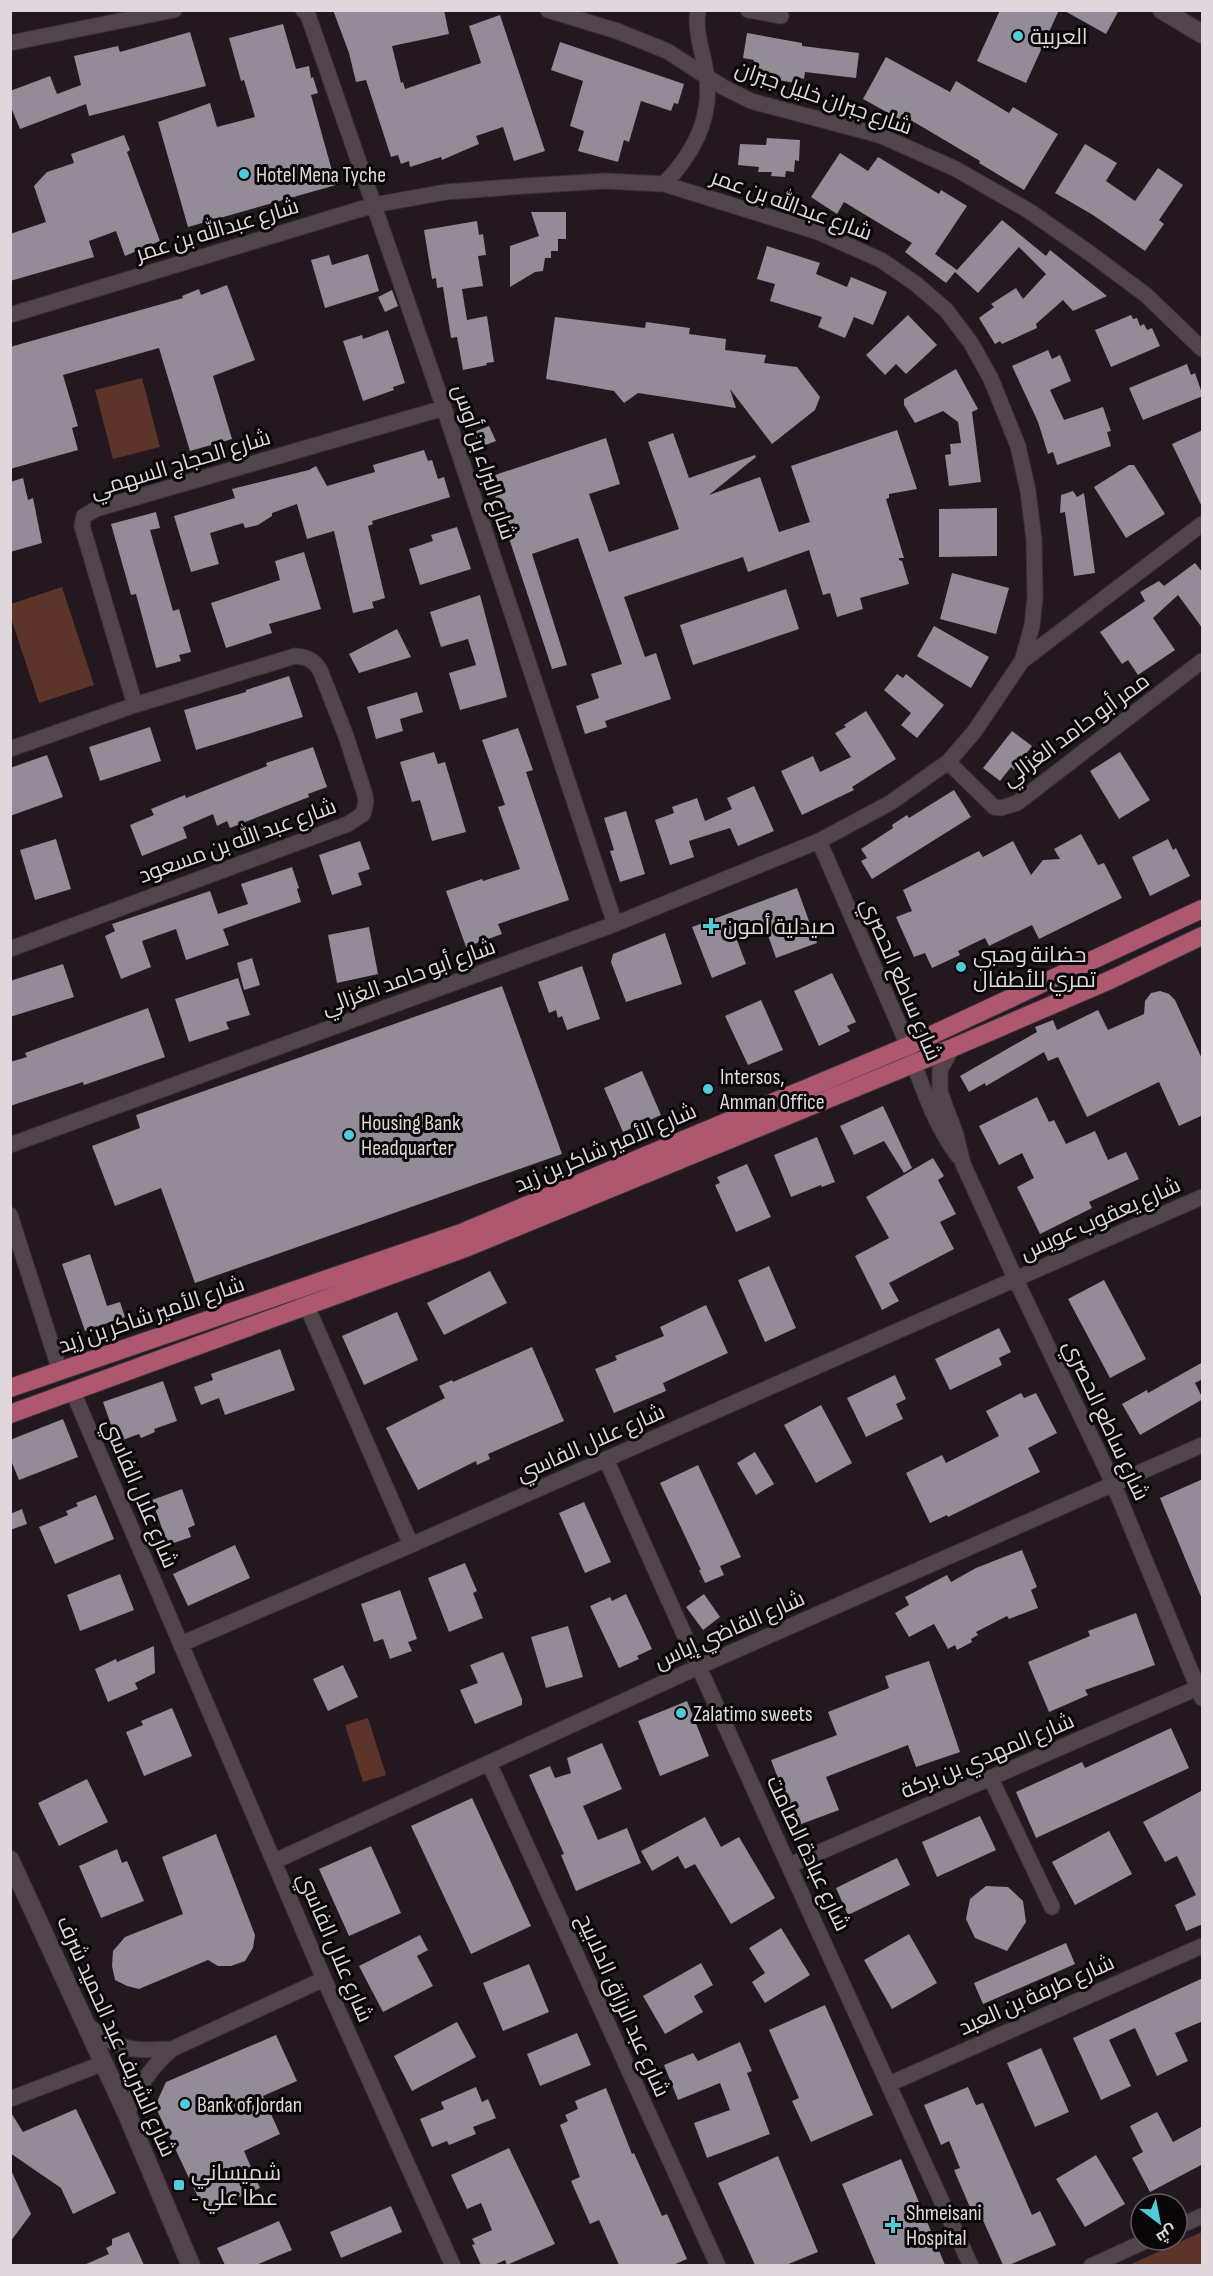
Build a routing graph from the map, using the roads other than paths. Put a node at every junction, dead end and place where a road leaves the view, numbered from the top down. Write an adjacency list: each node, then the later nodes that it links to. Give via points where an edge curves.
1 (174, 10): 9 (street)
2 (548, 10): 10 (street, via 668,51)
3 (698, 10): 10 (street, via 698,34)
4 (748, 10): 7 (street)
5 (1162, 10): 8 (street)
6 (307, 12): 12 (street, شارع البراء بن أوس)
7 (781, 16)
8 (1203, 34)
9 (10, 43)
10 (707, 77): 11 (street, شارع جبران خليل جبران, via 708,107 702,131 680,168); 14 (street, شارع جبران خليل جبران, via 751,101 879,135 956,169 1029,211 1088,252 1146,295)
11 (664, 184): 12 (street, شارع عبدالله بن عمر, via 605,181 525,186 446,192); 17 (street, شارع عبدالله بن عمر, via 818,232 881,260 946,310 971,343 1008,416 1028,491 1035,598)
12 (374, 205): 13 (street, شارع عبدالله بن عمر); 15 (street, شارع البراء بن أوس)
13 (10, 315)
14 (1203, 349)
15 (444, 408): 19 (street, شارع الحجاج السهمي, via 96,509 84,516 82,526); 24 (street, شارع البراء بن أوس)
16 (1203, 524): 17 (street)
17 (1022, 661): 21 (street, شارع عبدالله بن عمر, via 974,732)
18 (1203, 662): 21 (street, ممر أبو حامد الغزالي, via 1017,802 994,807)
19 (135, 705): 20 (street, شارع عبد الله بن مسعود); 26 (street, شارع عبد الله بن مسعود, via 295,656 310,659 320,670 346,736 366,802 363,814 348,824)
20 (10, 749)
21 (948, 762): 22 (street, شارع عبدالله بن عمر, via 890,803)
22 (819, 841): 24 (street, شارع أبو حامد الغزالي); 28 (street, شارع ساطع الحصري)
23 (1203, 909): 28 (main road, شارع الأمير شاكر بن زيد)
24 (615, 924): 29 (street, شارع أبو حامد الغزالي)
25 (1203, 936): 27 (main road, شارع الأمير شاكر بن زيد)
26 (10, 949)
27 (952, 1048): 28 (main road, شارع الأمير شاكر بن زيد); 30 (street, شارع ساطع الحصري, via 940,1070 940,1092)
28 (911, 1054): 30 (street, شارع ساطع الحصري, via 933,1115); 34 (main road, شارع الأمير شاكر بن زيد, via 468,1247)
29 (10, 1145)
30 (963, 1164): 33 (street, شارع ساطع الحصري)
31 (1203, 1197): 33 (street, شارع يعقوب عويس)
32 (10, 1215): 35 (street)
33 (1016, 1280): 40 (street, شارع علال الفاسي); 41 (street, شارع ساطع الحصري)
34 (303, 1297): 35 (main road, شارع الأمير شاكر بن زيد); 37 (main road, شارع الأمير شاكر بن زيد); 42 (street)
35 (60, 1371): 36 (main road, شارع الأمير شاكر بن زيد)
36 (10, 1388)
37 (73, 1392): 38 (main road, شارع الأمير شاكر بن زيد); 43 (street, شارع علال الفاسي)
38 (10, 1414)
39 (1203, 1445): 41 (street, شارع القاضي إياس)
40 (606, 1459): 42 (street, شارع علال الفاسي); 44 (street, شارع عبادة الصامت)
41 (1113, 1483): 44 (street, شارع القاضي إياس); 45 (street, شارع ساطع الحصري)
42 (411, 1545): 43 (street, شارع علال الفاسي)
43 (182, 1644): 49 (street, شارع علال الفاسي)
44 (698, 1667): 46 (street, شارع القاضي إياس); 50 (street, شارع عبادة الصامت)
45 (1201, 1691): 47 (street, شارع المهدي بن بركة)
46 (489, 1763): 49 (street, شارع القاضي إياس); 66 (street, شارع عبد الرزاق الدلابيح)
47 (991, 1779): 50 (street, شارع المهدي بن بركة); 52 (street)
48 (10, 1860): 51 (street, شارع الشريف عبد الحميد شرف)
49 (275, 1860): 54 (street, شارع علال الفاسي)
50 (790, 1864): 58 (street, شارع عبادة الصامت)
51 (16, 1884): 55 (street, شارع الشريف عبد الحميد شرف)
52 (1052, 1907)
53 (1203, 1946): 58 (street, شارع طرفة بن العبد)
54 (324, 1979): 56 (street); 65 (street, شارع علال الفاسي)
55 (87, 2025): 56 (street, via 124,2048); 57 (street, شارع الشريف عبد الحميد شرف)
56 (172, 2049): 60 (street, via 145,2077)
57 (104, 2063): 59 (street); 60 (street, شارع الشريف عبد الحميد شرف)
58 (889, 2084): 67 (street, شارع عبادة الصامت)
59 (10, 2099)
60 (127, 2114): 64 (street, شارع الشريف عبد الحميد شرف)
61 (1203, 2216): 62 (street)
62 (1189, 2222)
63 (1129, 2248): 68 (street)
64 (191, 2265)
65 (453, 2265)
66 (717, 2265)
67 (971, 2265)
68 (1091, 2265)

